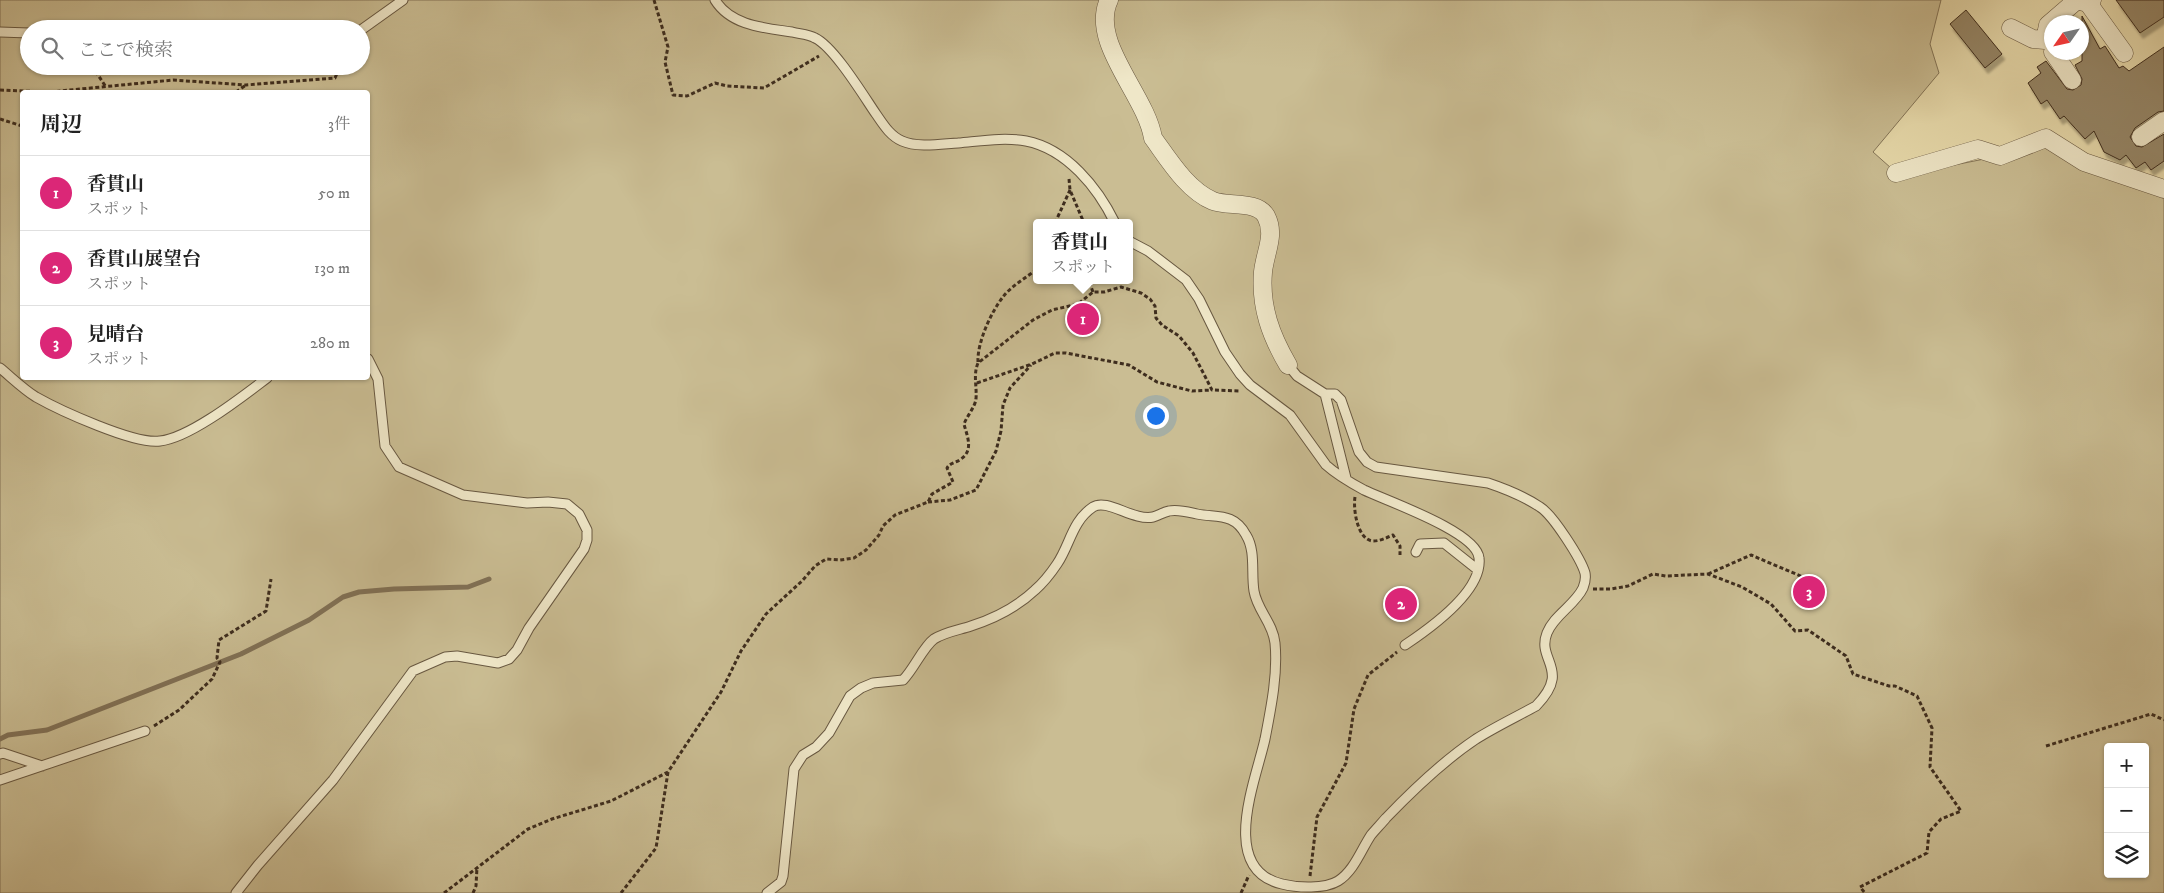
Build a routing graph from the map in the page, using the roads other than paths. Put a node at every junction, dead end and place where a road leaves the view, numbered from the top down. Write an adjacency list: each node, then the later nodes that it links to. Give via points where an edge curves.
1 (403, 0): 6 (lane)
2 (715, 0): 18 (lane, via 736,20 815,38 830,50 887,129 900,140 911,144 942,144 1004,139 1027,141 1046,148 1068,162 1100,195)
3 (1109, 0): 21 (street, via 1104,11 1109,44 1140,102 1153,138 1198,193 1214,201 1255,207 1268,220 1271,235 1263,272 1265,305 1269,328)
4 (2090, 1): 5 (street, via 2076,0); 11 (street)
5 (2058, 15)
6 (370, 24)
7 (2011, 28): 10 (street)
8 (0, 32): 9 (lane)
9 (20, 33)
10 (2044, 45)
11 (2124, 53)
12 (2058, 60): 13 (street)
13 (2072, 80)
14 (2164, 121): 15 (street)
15 (2141, 137)
16 (1896, 173): 17 (street, via 1978,149 2000,156 2046,138 2084,162)
17 (2164, 189)
18 (1113, 219)
19 (1133, 243): 25 (lane, via 1186,280 1225,352 1250,385 1290,415 1326,465)
20 (370, 363): 33 (lane, via 378,378 385,446 399,467 463,495 567,504 579,514 587,530 587,540 509,658 498,663 451,657 413,671 333,780)
21 (1288, 365): 24 (lane, via 1297,376)
22 (0, 368): 23 (lane, via 35,396 97,425 159,442 175,438 233,404)
23 (264, 380)
24 (1325, 394): 25 (lane); 34 (lane, via 1335,394 1341,400 1359,452 1367,462 1376,467 1506,489 1542,508 1556,524 1583,568 1586,580 1547,633 1546,653 1552,667 1552,682 1536,706 1453,756 1389,815 1341,880 1333,884 1308,886 1272,880 1254,866 1246,842 1249,795 1258,771 1272,697 1275,642 1269,623 1257,603 1248,536 1232,521 1218,514 1171,510 1151,518 1136,517 1098,505 1082,516 1070,533 1058,563 1036,590 1009,611 931,640 904,680 873,683 850,696 829,734 802,755 794,769 783,876 781,882)
25 (1346, 478): 27 (lane, via 1463,538 1480,557)
26 (1416, 552): 27 (lane, via 1420,544 1444,543)
27 (1478, 570): 28 (lane, via 1473,583 1451,608 1433,626)
28 (1405, 645)
29 (145, 731): 31 (lane)
30 (0, 754): 31 (lane)
31 (42, 766): 32 (lane)
32 (0, 780)
33 (236, 893)
34 (767, 893)

